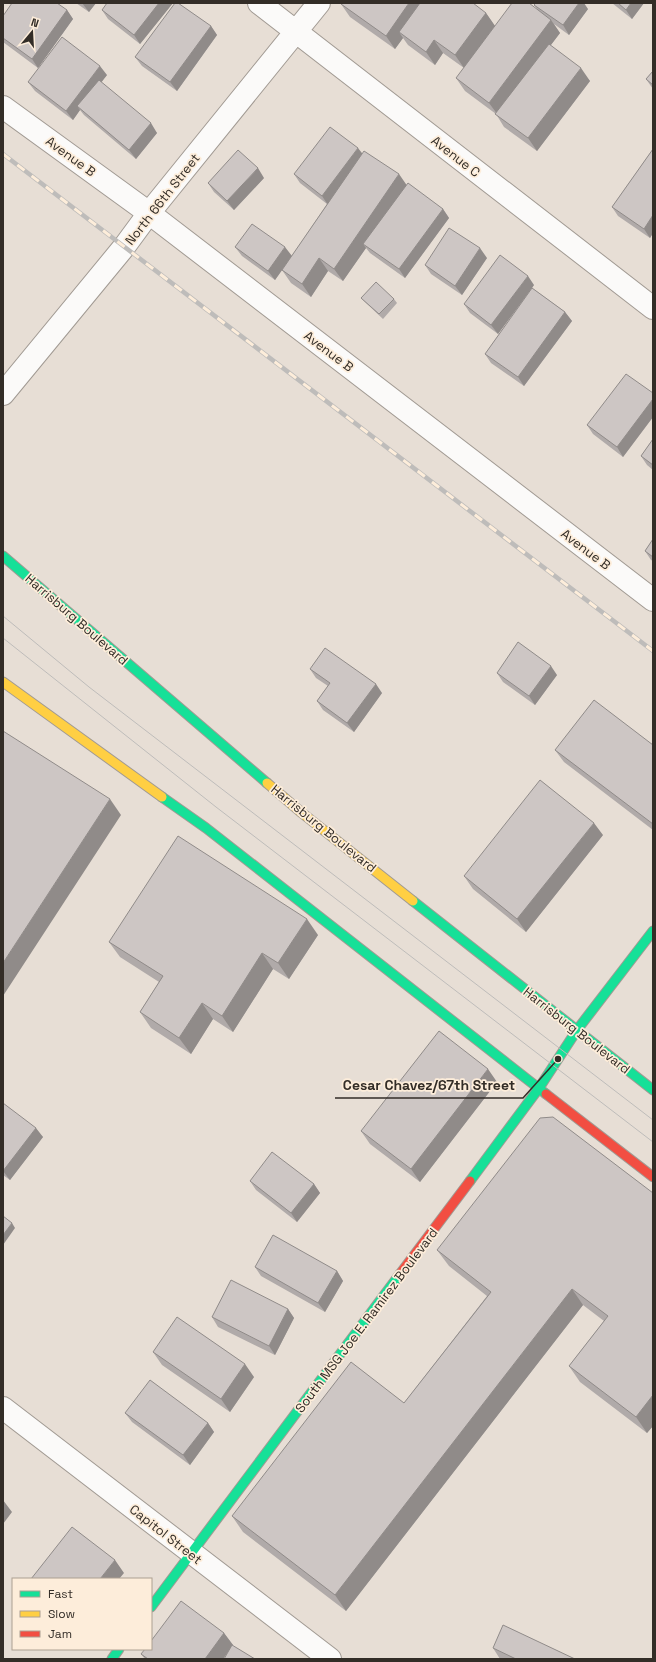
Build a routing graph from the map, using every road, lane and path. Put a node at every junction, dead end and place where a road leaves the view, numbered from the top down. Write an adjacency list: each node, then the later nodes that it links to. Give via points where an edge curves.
1 (259, 3): 3 (street, Avenue C)
2 (319, 3): 3 (street, North 66th Street)
3 (296, 32): 5 (street, North 66th Street); 6 (street, Avenue C)
4 (3, 107): 5 (street, Avenue B)
5 (149, 213): 7 (street, North 66th Street); 9 (street, Avenue B)
6 (653, 308)
7 (3, 394)
8 (3, 556): 12 (main road, Harrisburg Boulevard, via 302,812)
9 (653, 600)
10 (3, 682): 13 (main road, via 206,828)
11 (653, 931): 12 (main road, South MSG Joe E. Ramirez Boulevard)
12 (577, 1030): 13 (main road, South MSG Joe E. Ramirez Boulevard); 14 (main road, Harrisburg Boulevard)
13 (539, 1088): 15 (main road); 17 (main road, South MSG Joe E. Ramirez Boulevard)
14 (653, 1090)
15 (653, 1177)
16 (3, 1408): 17 (street, Capitol Street)
17 (191, 1554): 18 (main road, South MSG Joe E. Ramirez Boulevard); 21 (street, Capitol Street)
18 (152, 1606)
19 (118, 1650): 20 (main road)
20 (112, 1659)
21 (330, 1659)

